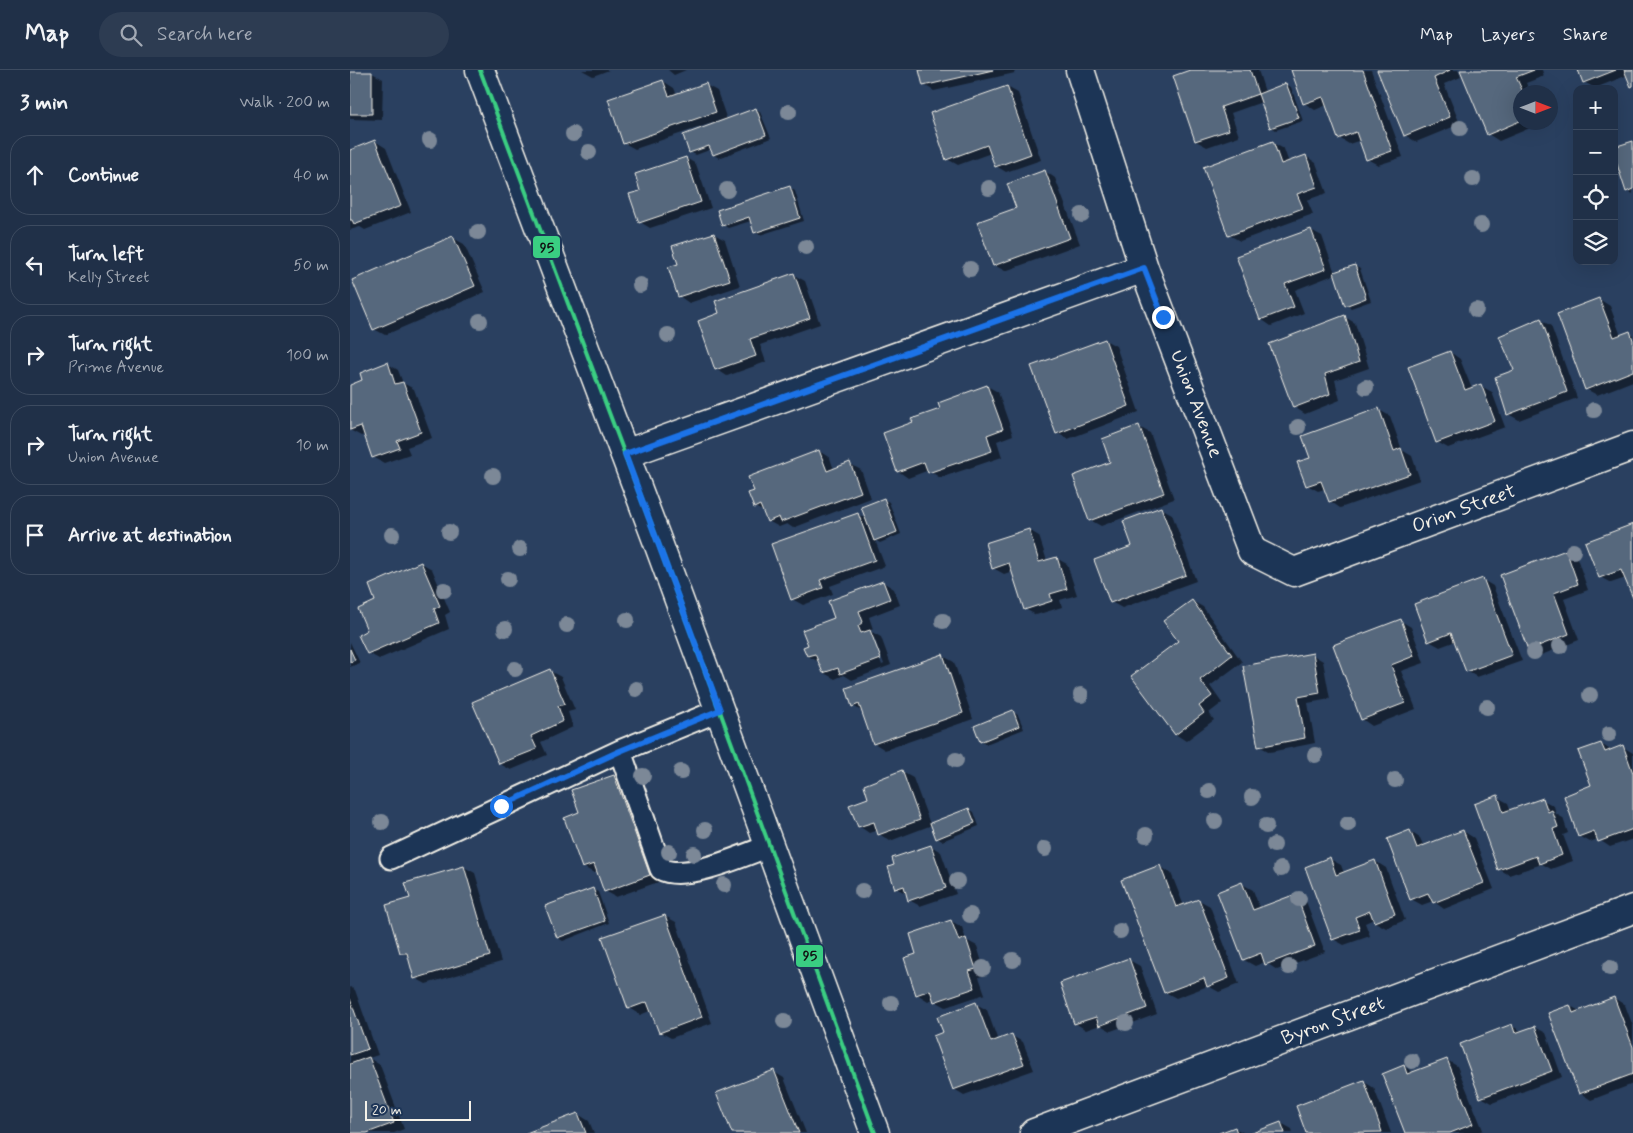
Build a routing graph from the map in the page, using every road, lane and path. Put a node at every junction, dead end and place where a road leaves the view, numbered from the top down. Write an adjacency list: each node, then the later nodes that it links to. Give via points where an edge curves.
1 (480, 70): 5 (street)
2 (1080, 70): 3 (street, Union Avenue)
3 (1144, 268): 5 (street); 6 (street, Union Avenue, via 1252,551)
4 (1633, 446): 6 (street, Orion Street)
5 (625, 454): 7 (street)
6 (1294, 572)
7 (720, 710): 8 (lane); 9 (street)
8 (620, 751): 9 (lane, via 661,870 674,874 692,872); 10 (lane)
9 (769, 846): 12 (street)
10 (391, 858)
11 (1633, 910): 13 (street, Byron Street)
12 (875, 1133)
13 (1034, 1133)

